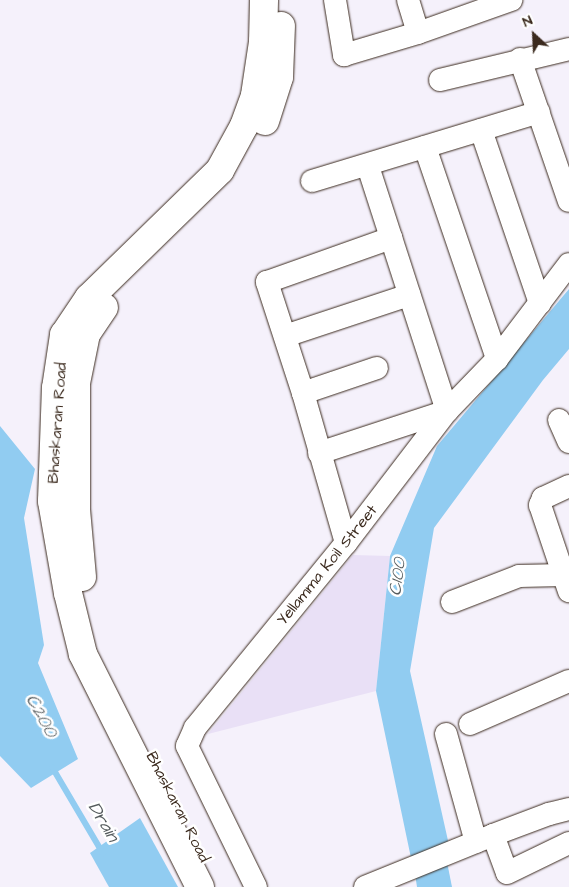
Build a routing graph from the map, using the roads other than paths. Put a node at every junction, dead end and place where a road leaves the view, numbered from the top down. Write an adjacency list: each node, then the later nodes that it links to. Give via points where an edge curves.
1 (264, 0): 23 (main road, Bhaskaran Road, via 264,42 255,95 244,126 220,170 90,298 64,335)
2 (282, 0): 23 (main road, Bhaskaran Road, via 279,77 266,119 235,178 195,221 106,304 86,334)
3 (335, 0): 6 (street, via 344,55)
4 (408, 0): 6 (street)
5 (511, 0): 6 (street)
6 (418, 33)
7 (569, 49): 8 (street)
8 (520, 59): 9 (street); 10 (street)
9 (440, 80)
10 (539, 112): 11 (street); 15 (street)
11 (481, 130): 12 (street); 19 (street)
12 (425, 147): 13 (street); 21 (street)
13 (368, 166): 14 (street); 16 (street)
14 (312, 181)
15 (569, 201)
16 (391, 238): 18 (street); 20 (street, via 267,282)
17 (569, 264): 19 (street, Yellamma Koil Street)
18 (409, 295): 20 (street); 25 (street)
19 (540, 303): 21 (street, Yellamma Koil Street)
20 (285, 336): 24 (street)
21 (496, 359): 25 (street, Yellamma Koil Street)
22 (377, 368): 24 (street)
23 (66, 383): 39 (main road, Bhaskaran Road, via 52,500 66,585 83,654); 40 (main road, Bhaskaran Road, via 79,560 100,648 131,716)
24 (303, 393): 28 (street)
25 (447, 411): 28 (street); 30 (street, Yellamma Koil Street)
26 (559, 420): 27 (street)
27 (569, 442)
28 (319, 453): 30 (street)
29 (569, 486): 31 (street, via 543,498 540,505)
30 (346, 543): 41 (street, Yellamma Koil Street, via 196,728 187,746)
31 (565, 580): 32 (street, via 519,576)
32 (452, 602)
33 (569, 681): 34 (street)
34 (470, 724)
35 (446, 734): 37 (street)
36 (569, 809): 37 (street)
37 (484, 838): 38 (street, via 508,873); 42 (street)
38 (569, 843)
39 (200, 887)
40 (219, 887)
41 (256, 887)
42 (365, 887)

